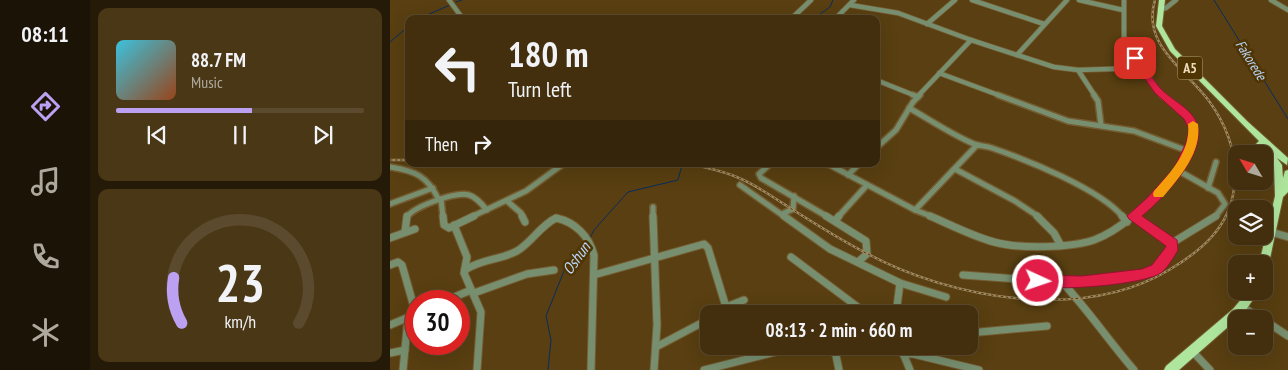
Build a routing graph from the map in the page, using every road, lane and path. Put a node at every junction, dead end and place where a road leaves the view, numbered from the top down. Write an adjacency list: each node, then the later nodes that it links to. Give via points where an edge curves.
1 (449, 0): 16 (street)
2 (811, 0): 17 (street)
3 (854, 0): 12 (street)
4 (956, 0): 19 (street)
5 (972, 0): 20 (street)
6 (1067, 0): 20 (street)
7 (1079, 0): 14 (street)
8 (1124, 0): 14 (street)
9 (1162, 0): 13 (highway, A5)
10 (1176, 0): 13 (street)
11 (1271, 0): 15 (street)
12 (850, 5): 18 (street); 19 (street, via 898,13)
13 (1160, 9): 34 (highway, A5, via 1159,26 1167,42)
14 (1123, 10): 23 (street, via 1124,39)
15 (1288, 10)
16 (460, 15)
17 (796, 15)
18 (839, 15)
19 (927, 24): 21 (street)
20 (1044, 24): 22 (street)
21 (971, 40): 22 (street); 25 (street)
22 (1017, 55): 24 (street, via 1054,67)
23 (1142, 68): 24 (street); 32 (street, via 1158,91 1194,125)
24 (1078, 70): 29 (street, via 1098,101)
25 (939, 73): 27 (street); 29 (street, via 1060,118)
26 (880, 82): 27 (street)
27 (918, 97): 28 (street)
28 (909, 108): 30 (street, via 896,130); 31 (street)
29 (1101, 125): 32 (street, via 1144,134)
30 (880, 141)
31 (977, 146): 40 (street); 58 (street, via 990,147 1097,196 1117,209)
32 (1188, 150): 41 (street)
33 (1216, 162): 46 (street)
34 (1284, 166): 59 (highway, A5, via 1285,190 1279,196)
35 (390, 167): 45 (street, via 418,173)
36 (560, 167): 49 (street)
37 (767, 167): 47 (street, via 759,176)
38 (833, 167): 42 (street)
39 (856, 167): 42 (street)
40 (955, 170): 53 (street); 67 (street, via 1042,218 1056,232)
41 (1178, 171): 46 (street); 55 (street)
42 (848, 175): 44 (street)
43 (740, 185): 54 (street)
44 (867, 185): 53 (street); 56 (street)
45 (433, 188): 48 (street); 50 (street)
46 (1208, 188): 66 (street, via 1218,193 1225,204 1214,219)
47 (794, 196): 54 (street, via 793,209); 56 (street)
48 (440, 200): 52 (street, via 468,194); 60 (street, via 444,225 449,228); 62 (street, via 407,215)
49 (507, 201): 52 (street); 57 (street)
50 (390, 204)
51 (653, 207): 68 (street)
52 (487, 210): 60 (street)
53 (915, 210): 67 (street, via 1000,243)
54 (782, 214): 70 (street, via 819,243)
55 (1134, 216): 58 (street); 66 (street)
56 (835, 221): 70 (street, via 866,241 867,254)
57 (525, 222)
58 (1127, 222): 67 (street, via 1099,238)
59 (1273, 223)
60 (454, 225): 72 (street, via 467,257)
61 (415, 228): 62 (street)
62 (405, 232): 65 (street)
63 (1273, 232): 64 (street)
64 (1288, 236)
65 (390, 238)
66 (1172, 243): 76 (street, via 1172,250 1165,261 1142,275)
67 (1060, 244)
68 (654, 257): 74 (street); 83 (street, via 706,245); 96 (street)
69 (791, 258): 85 (street)
70 (858, 262): 77 (street)
71 (390, 265): 78 (street, via 398,262 402,265)
72 (466, 270): 74 (street, via 494,257 516,252 529,243 541,226 556,218 568,222 592,244); 79 (street, via 464,273)
73 (554, 270): 79 (street, via 527,274)
74 (594, 275): 106 (street)
75 (964, 276): 76 (street)
76 (1062, 282): 112 (street)
77 (900, 283): 80 (street); 86 (street)
78 (409, 290)
79 (472, 292): 105 (street, via 481,312)
80 (946, 297)
81 (744, 300): 84 (street)
82 (1247, 300): 87 (highway)
83 (726, 305)
84 (729, 305)
85 (856, 305)
86 (897, 305)
87 (1242, 307): 88 (street); 98 (highway)
88 (1247, 310)
89 (405, 319): 91 (street)
90 (700, 323): 96 (street)
91 (390, 325)
92 (1048, 326): 94 (street)
93 (1273, 327): 95 (street)
94 (978, 331)
95 (1288, 336)
96 (656, 347): 107 (street)
97 (405, 350): 99 (street); 104 (street)
98 (1193, 352): 113 (highway); 114 (street)
99 (390, 353)
100 (758, 355): 108 (street)
101 (836, 355): 109 (street)
102 (904, 355): 110 (street)
103 (917, 355): 111 (street)
104 (404, 370)
105 (477, 370)
106 (591, 370)
107 (654, 370)
108 (708, 370)
109 (839, 370)
110 (910, 370)
111 (979, 370)
112 (1134, 370)
113 (1170, 370)
114 (1210, 370)

